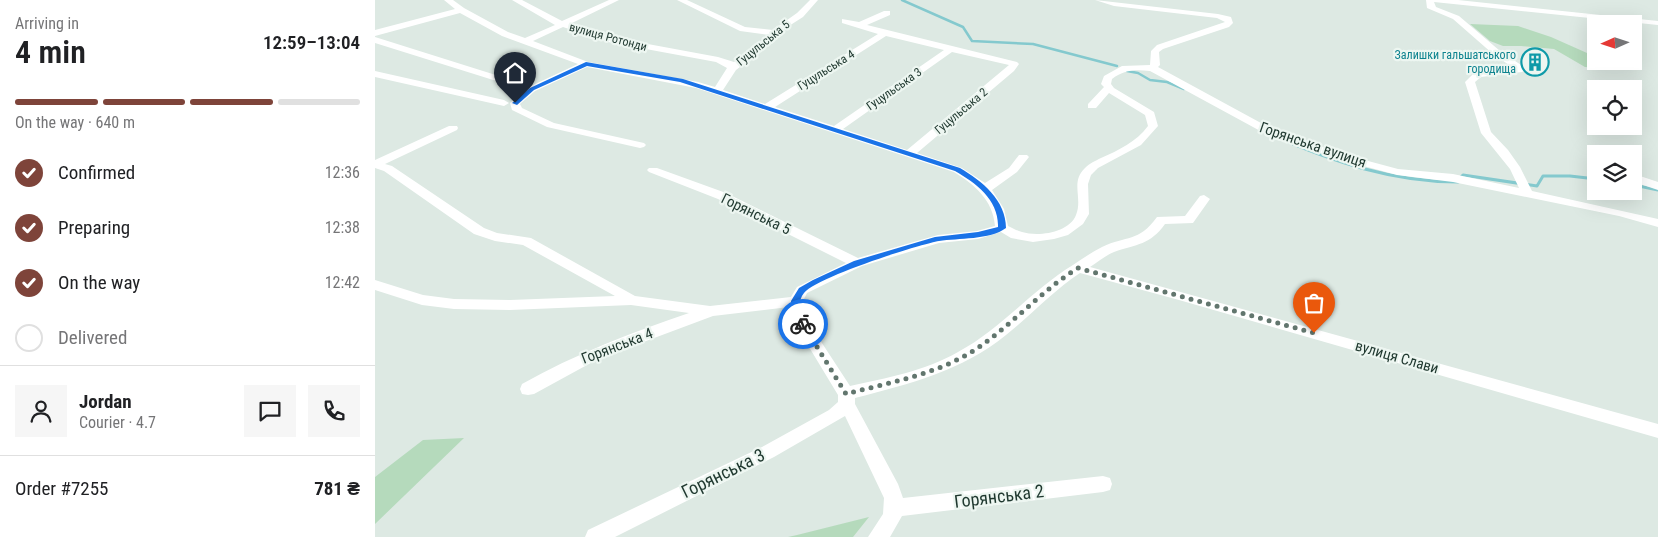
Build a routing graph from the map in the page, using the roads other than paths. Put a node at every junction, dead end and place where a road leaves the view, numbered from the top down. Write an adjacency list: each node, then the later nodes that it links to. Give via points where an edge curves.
1 (448, 0): 8 (street)
2 (516, 0): 12 (street, вулиця Ротонди)
3 (615, 0): 12 (street)
4 (681, 0): 16 (street, via 743,29 772,33)
5 (814, 0): 16 (street, Гуцульська 5, via 800,15 777,29)
6 (1099, 0): 22 (street, via 1228,19 1229,23 1160,47 1155,51)
7 (1432, 2): 11 (street); 41 (street, via 1436,10 1458,18 1501,57 1522,68 1478,74 1470,82 1486,133 1504,152)
8 (461, 10): 14 (street); 18 (street)
9 (887, 13): 13 (street)
10 (845, 21): 13 (street)
11 (1658, 23)
12 (562, 25): 18 (street); 21 (street, вулиця Ротонди, via 626,44 718,60 731,64)
13 (860, 25): 15 (street)
14 (375, 33)
15 (885, 33): 19 (street); 30 (street, Гуцульська 4)
16 (773, 36): 21 (street, Гуцульська 5)
17 (375, 40): 25 (street)
18 (523, 42): 20 (street)
19 (952, 48): 23 (street, via 1014,64); 32 (street, Гуцульська 3)
20 (586, 64): 25 (street); 27 (street, via 681,80)
21 (732, 68): 27 (street, Гуцульська 5)
22 (1152, 68): 26 (street, Горянська вулиця, via 1130,67 1113,72 1106,84); 41 (street, Горянська вулиця, via 1255,125 1297,143 1391,170)
23 (1011, 69): 34 (street, Гуцульська 2)
24 (375, 74): 28 (street)
25 (532, 89): 33 (street, via 515,103 517,110 551,125)
26 (1111, 90): 29 (street, via 1105,90); 36 (street, via 1150,114 1153,126 1137,144)
27 (718, 91): 30 (street)
28 (505, 103)
29 (1092, 106)
30 (767, 107): 32 (street)
31 (453, 128): 37 (street)
32 (836, 129): 34 (street)
33 (640, 145)
34 (910, 153): 42 (street, via 958,170)
35 (1023, 157): 42 (street, via 1013,170)
36 (1110, 158): 45 (street, via 1091,168 1084,176 1081,187 1083,214 1069,231 1031,237 1017,236)
37 (375, 165): 49 (street, via 388,168 479,231 495,237 526,241)
38 (653, 170): 46 (street, Горянська 5, via 722,196)
39 (1642, 181): 40 (street)
40 (1658, 186)
41 (1524, 187): 44 (street, Горянська вулиця)
42 (985, 189): 45 (street, via 999,210)
43 (1204, 199): 47 (street, via 1189,220 1161,220 1146,237 1107,250)
44 (1658, 223)
45 (1002, 228): 46 (street, via 937,239)
46 (857, 263): 50 (street, via 802,290)
47 (1078, 268): 53 (street, via 978,348 935,369); 54 (street, вулиця Слави)
48 (375, 286): 49 (street, via 422,300 454,304)
49 (631, 300): 51 (street)
50 (796, 301): 51 (street); 53 (street, via 796,314)
51 (710, 311): 52 (street, Горянська 4, via 581,359)
52 (528, 390)
53 (847, 399): 56 (street, via 891,490); 57 (street, Горянська 3, via 835,415)
54 (1658, 431)
55 (1103, 484): 56 (street, Горянська 2)
56 (895, 508): 58 (street, via 893,517)
57 (595, 537)
58 (878, 537)

